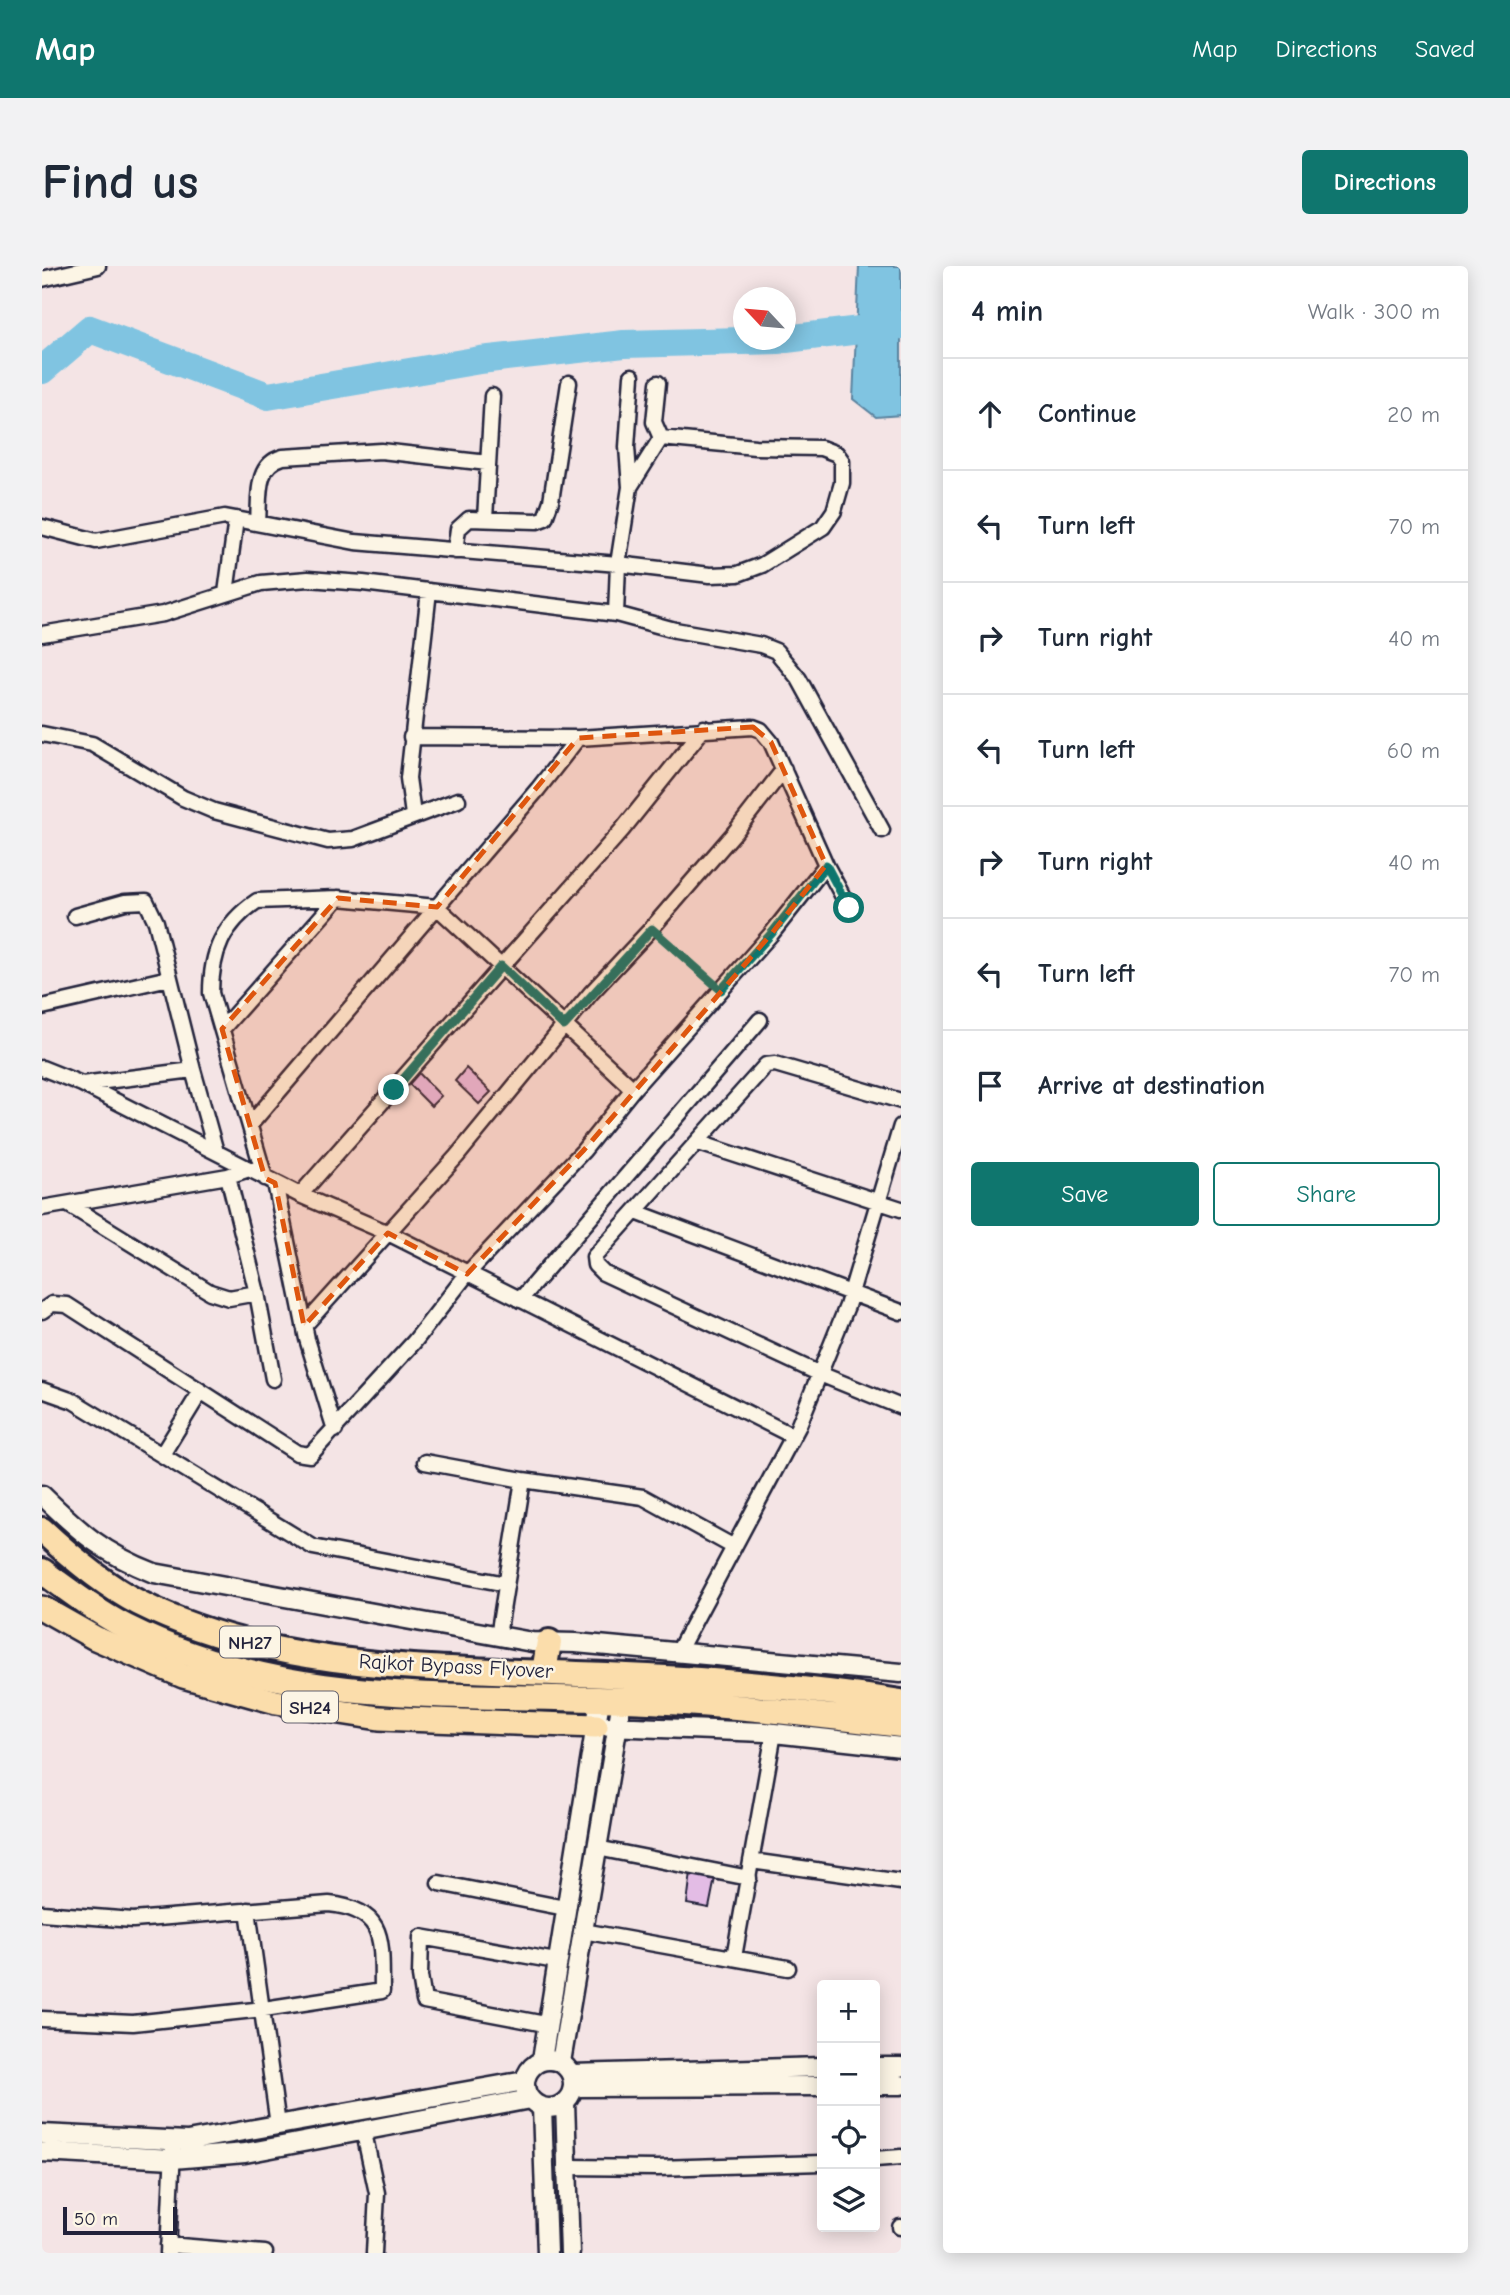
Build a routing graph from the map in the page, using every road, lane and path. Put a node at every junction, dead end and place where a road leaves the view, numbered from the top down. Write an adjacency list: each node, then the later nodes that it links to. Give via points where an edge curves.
1 (98, 266): 2 (street)
2 (42, 279)
3 (632, 376): 9 (street, via 627,447)
4 (569, 383): 11 (street, via 545,518)
5 (658, 383): 7 (street, via 654,422)
6 (492, 396): 8 (street)
7 (661, 438): 9 (street); 15 (street, via 829,450 842,461 834,511 804,541 738,574)
8 (488, 463): 11 (street); 12 (street, via 381,451 274,459 262,473)
9 (630, 486): 15 (street)
10 (236, 519): 12 (street); 13 (street, via 215,518 96,541); 17 (street)
11 (485, 519): 14 (street, via 463,522)
12 (258, 523): 14 (street, via 355,542)
13 (42, 527)
14 (455, 551): 15 (street)
15 (618, 564): 18 (street)
16 (429, 591): 17 (street, via 308,579 261,583); 18 (street); 22 (street)
17 (226, 593): 19 (street, via 163,614)
18 (616, 614): 27 (street, via 776,651 799,679)
19 (42, 634)
20 (704, 728): 23 (street); 24 (street, via 744,725 761,730); 34 (street, via 622,830)
21 (42, 734): 26 (street, via 92,744 183,798 214,811 328,841 353,839)
22 (411, 737): 23 (street); 26 (street, via 408,778)
23 (578, 738): 30 (street)
24 (784, 769): 28 (street); 33 (street)
25 (458, 800): 26 (street)
26 (413, 815)
27 (882, 830)
28 (826, 865): 31 (street); 36 (street)
29 (338, 898): 30 (street); 40 (street); 40 (street, via 257,901 227,927 211,969 211,993)
30 (438, 907): 34 (street); 46 (street)
31 (849, 908)
32 (75, 916): 35 (street, via 146,901 156,922)
33 (652, 929): 36 (path); 39 (street)
34 (501, 966): 39 (street); 53 (street)
35 (169, 978): 37 (street); 42 (street)
36 (721, 990): 44 (street)
37 (42, 1007)
38 (760, 1020): 63 (street)
39 (564, 1026): 44 (street); 59 (street)
40 (222, 1029): 46 (street)
41 (42, 1068): 43 (street)
42 (194, 1070): 43 (street); 49 (street)
43 (82, 1084): 49 (street)
44 (633, 1089): 60 (street, via 583,1151)
45 (901, 1101): 48 (street, via 766,1065)
46 (250, 1125): 52 (street)
47 (901, 1126): 54 (street)
48 (699, 1143): 54 (street); 58 (street)
49 (216, 1152): 50 (street)
50 (249, 1169): 51 (street); 52 (street)
51 (228, 1176): 55 (street); 61 (street)
52 (270, 1180): 53 (street); 66 (street)
53 (300, 1195): 59 (street)
54 (878, 1202): 57 (street); 62 (street)
55 (69, 1205): 56 (street); 61 (street, via 210,1292 229,1298)
56 (42, 1208)
57 (901, 1209)
58 (636, 1212): 62 (street); 67 (street, via 594,1257 603,1273)
59 (388, 1233): 60 (street); 66 (street)
60 (467, 1274): 63 (street); 72 (street)
61 (257, 1293): 68 (street)
62 (851, 1294): 65 (street); 67 (street)
63 (520, 1300): 73 (street)
64 (45, 1305): 70 (street, via 67,1305)
65 (901, 1312)
66 (304, 1326): 72 (street)
67 (820, 1374): 71 (street); 73 (street)
68 (273, 1379)
69 (42, 1390): 74 (street, via 73,1401)
70 (201, 1391): 72 (street, via 304,1456 319,1448); 74 (street)
71 (901, 1407)
72 (335, 1430)
73 (793, 1436): 79 (street)
74 (163, 1453): 81 (street, via 313,1547)
75 (425, 1462): 76 (street)
76 (523, 1480): 79 (street, via 643,1497); 81 (street)
77 (42, 1495): 83 (street, via 88,1539 116,1558 154,1573)
78 (42, 1530): 86 (highway, Rajkot Bypass Flyover / NH27, via 70,1556 138,1602 219,1635 319,1658)
79 (734, 1547): 85 (street)
80 (42, 1571): 88 (highway, Rajkot Bypass Flyover / NH27, via 124,1626 219,1665 309,1686 438,1697)
81 (506, 1584): 83 (street)
82 (42, 1608): 91 (main road, SH24, via 95,1638 183,1676 276,1702 379,1717)
83 (498, 1636): 84 (street)
84 (549, 1642): 85 (street); 86 (highway)
85 (678, 1652): 87 (street)
86 (544, 1672): 89 (highway, Rajkot Bypass Flyover / NH27, via 730,1683)
87 (901, 1673)
88 (611, 1700): 90 (highway, Rajkot Bypass Flyover / NH27); 91 (street)
89 (901, 1702)
90 (901, 1725)
91 (607, 1726): 92 (street); 94 (street); 99 (street)
92 (774, 1733): 93 (street); 95 (street)
93 (901, 1747)
94 (597, 1849): 96 (street); 102 (street)
95 (751, 1861): 96 (street); 97 (street)
96 (749, 1878): 103 (street)
97 (901, 1882)
98 (439, 1884): 99 (street)
99 (565, 1908): 104 (street)
100 (248, 1910): 101 (street, via 133,1920); 106 (street); 106 (street, via 348,1906 374,1921 381,1936 382,1991)
101 (42, 1913)
102 (583, 1931): 103 (street); 114 (street)
103 (734, 1957): 105 (street)
104 (556, 1961): 108 (street); 108 (street, via 421,1937 424,2001)
105 (788, 1968)
106 (264, 2009): 107 (street, via 133,2023); 119 (street)
107 (42, 2019)
108 (545, 2024): 109 (street)
109 (542, 2060): 113 (street); 114 (street)
110 (817, 2067): 114 (street)
111 (880, 2067): 112 (street)
112 (901, 2067)
113 (525, 2081): 118 (street); 119 (street)
114 (568, 2081): 117 (street); 118 (street, via 554,2107); 127 (street)
115 (880, 2085): 116 (street)
116 (901, 2085)
117 (817, 2086)
118 (536, 2103): 120 (street); 131 (street)
119 (278, 2125): 122 (street)
120 (364, 2133): 122 (street, via 246,2153); 130 (street, via 377,2193)
121 (42, 2134): 122 (street)
122 (173, 2150): 123 (street); 128 (street)
123 (42, 2152)
124 (901, 2157): 125 (street)
125 (880, 2159)
126 (817, 2163): 127 (street)
127 (567, 2166): 132 (street)
128 (168, 2249): 129 (street)
129 (265, 2253)
130 (374, 2253)
131 (547, 2253)
132 (570, 2253)

